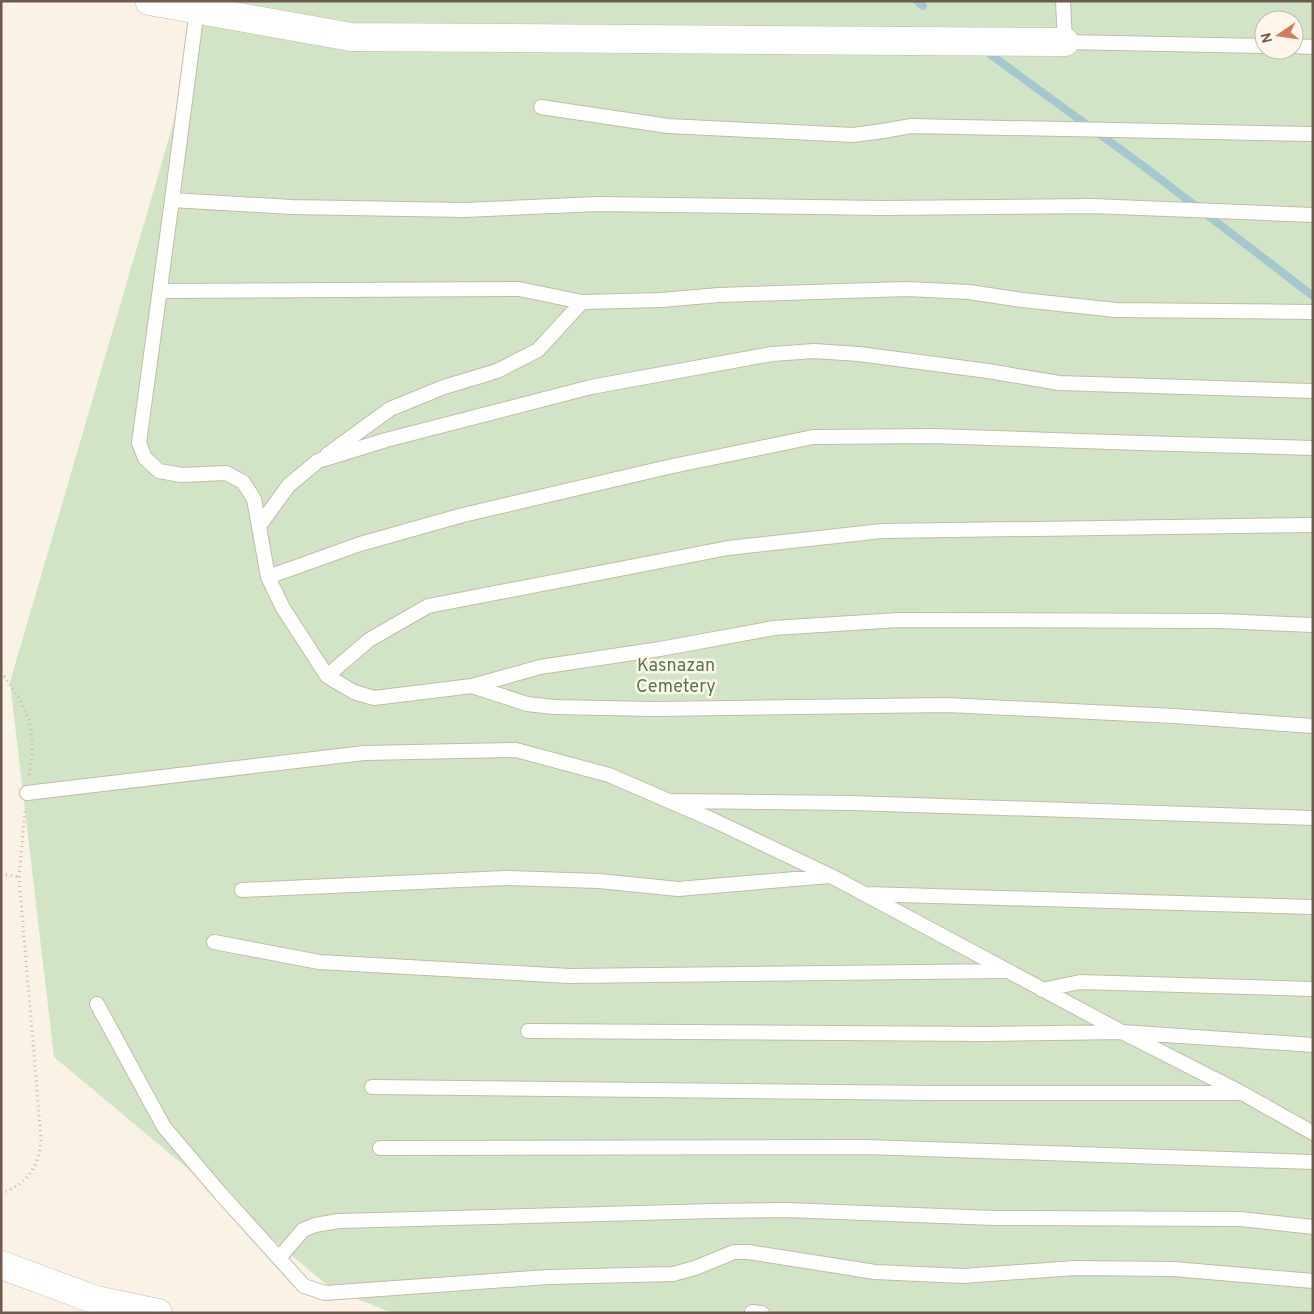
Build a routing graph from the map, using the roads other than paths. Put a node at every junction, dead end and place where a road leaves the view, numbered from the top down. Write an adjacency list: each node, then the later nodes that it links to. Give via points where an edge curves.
1 (149, 1): 3 (street)
2 (1063, 1): 4 (lane)
3 (198, 5): 4 (street, via 351,37); 8 (lane)
4 (1066, 42): 5 (lane)
5 (1254, 46)
6 (541, 107): 7 (lane, via 668,126 852,135 911,126)
7 (1313, 134)
8 (172, 200): 9 (lane, via 291,207 464,210 597,204 882,208 1092,206); 10 (lane)
9 (1313, 215)
10 (160, 291): 11 (lane, via 519,289); 17 (lane, via 139,443 144,458 159,472 181,475 226,473 243,482 254,499)
11 (582, 302): 12 (lane, via 907,289 969,292 1116,310); 15 (lane, via 538,350 497,370 390,409)
12 (1313, 312)
13 (1313, 391): 15 (lane, via 1059,383 814,350 772,354 591,387)
14 (1313, 448): 18 (lane, via 933,436 813,437 463,515 360,544)
15 (318, 461): 17 (lane, via 289,485)
16 (1313, 525): 20 (lane, via 882,531 728,548 428,606 369,640)
17 (258, 526): 18 (lane)
18 (268, 577): 20 (lane, via 283,608)
19 (1313, 625): 21 (lane, via 1210,621 898,620 774,628 540,667)
20 (327, 676): 21 (lane, via 354,692 374,698)
21 (472, 686): 22 (lane, via 527,704 554,707 655,709 948,705)
22 (1313, 726)
23 (27, 793): 24 (lane, via 364,753 516,750 609,775)
24 (666, 800): 25 (lane, via 852,802); 26 (lane)
25 (1313, 818)
26 (831, 876): 27 (lane, via 678,889 599,881 505,878); 28 (lane)
27 (242, 890)
28 (864, 894): 29 (lane); 31 (lane)
29 (1313, 907)
30 (214, 942): 31 (lane, via 319,962 569,976)
31 (1008, 971): 33 (lane)
32 (1313, 989): 33 (lane, via 1080,982)
33 (1042, 990): 36 (lane)
34 (97, 1004): 44 (lane, via 164,1127)
35 (528, 1031): 36 (lane)
36 (1122, 1032): 37 (lane); 39 (lane)
37 (1313, 1045)
38 (372, 1088): 39 (lane)
39 (1242, 1093): 40 (lane)
40 (1313, 1132)
41 (380, 1148): 42 (lane, via 865,1147)
42 (1313, 1162)
43 (1313, 1227): 44 (lane, via 1241,1219 994,1218 787,1210 358,1220 331,1222 303,1230)
44 (279, 1258): 46 (lane, via 304,1286 325,1293 548,1277 673,1274 734,1252 884,1272 963,1276 1075,1268 1174,1269)
45 (1, 1265): 47 (street, via 96,1300)
46 (1313, 1281)
47 (158, 1313)

